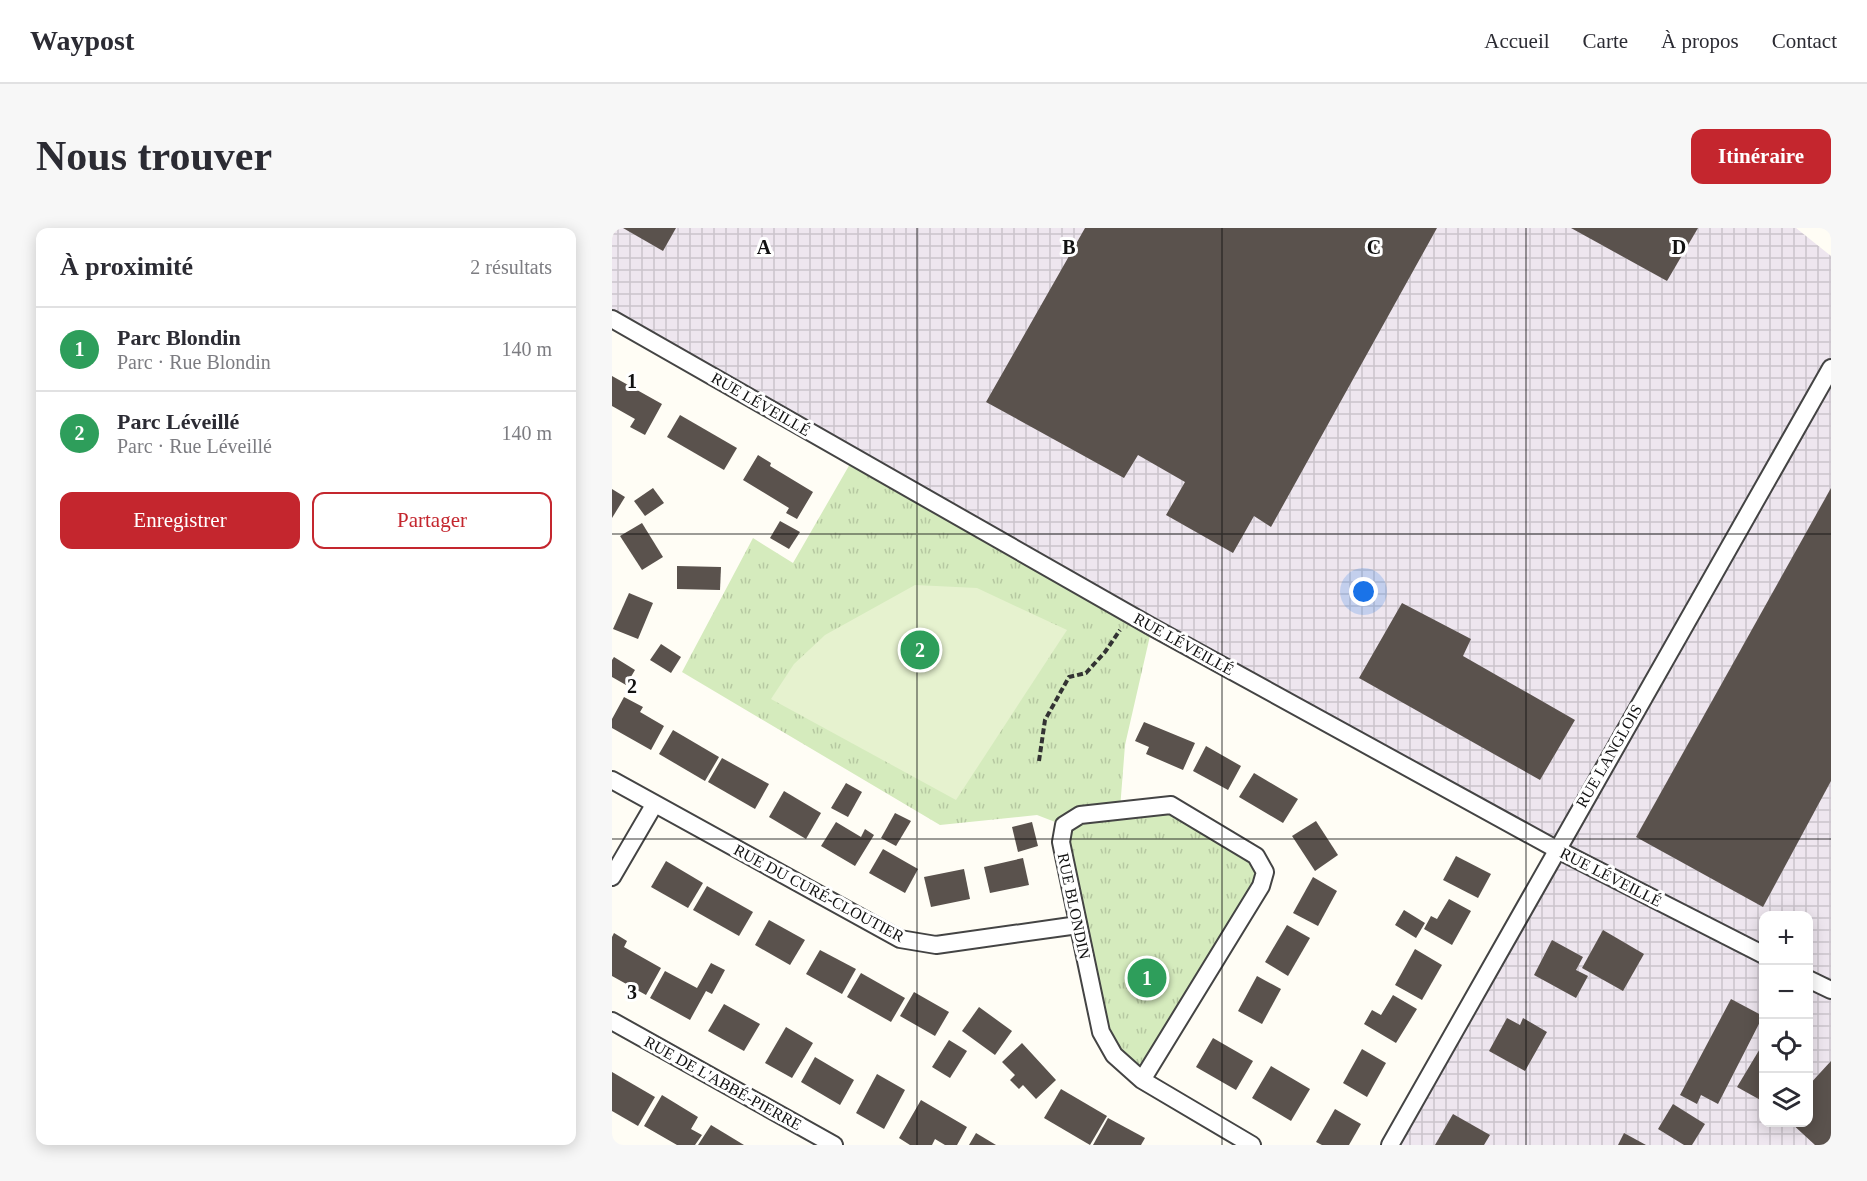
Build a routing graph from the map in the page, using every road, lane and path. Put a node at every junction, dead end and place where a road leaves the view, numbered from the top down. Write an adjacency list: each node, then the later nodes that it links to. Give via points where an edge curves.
1 (612, 319): 3 (street, RUE LÉVEILLÉ)
2 (1831, 368): 7 (street, RUE LANGLOIS)
3 (1130, 614): 4 (path, via 1106,652 1086,673 1069,677 1045,720); 7 (street, RUE LÉVEILLÉ)
4 (1039, 761)
5 (612, 780): 6 (street, RUE DU CURÉ-CLOUTIER)
6 (654, 805): 8 (street); 9 (street, RUE DU CURÉ-CLOUTIER, via 900,939 936,945)
7 (1556, 849): 10 (street, RUE LÉVEILLÉ); 17 (street, RUE LANGLOIS)
8 (612, 877)
9 (1078, 925): 14 (street, RUE BLONDIN, via 1101,1032 1114,1055); 14 (street, RUE BLONDIN, via 1061,842 1064,825 1080,815 1171,805 1256,856 1265,872 1261,886)
10 (1759, 953)
11 (1813, 981): 12 (street)
12 (1831, 990)
13 (612, 1021): 15 (street, RUE DE L'ABBÉ-PIERRE)
14 (1142, 1080): 16 (street, RUE BLONDIN)
15 (834, 1145)
16 (1252, 1145)
17 (1390, 1145)

